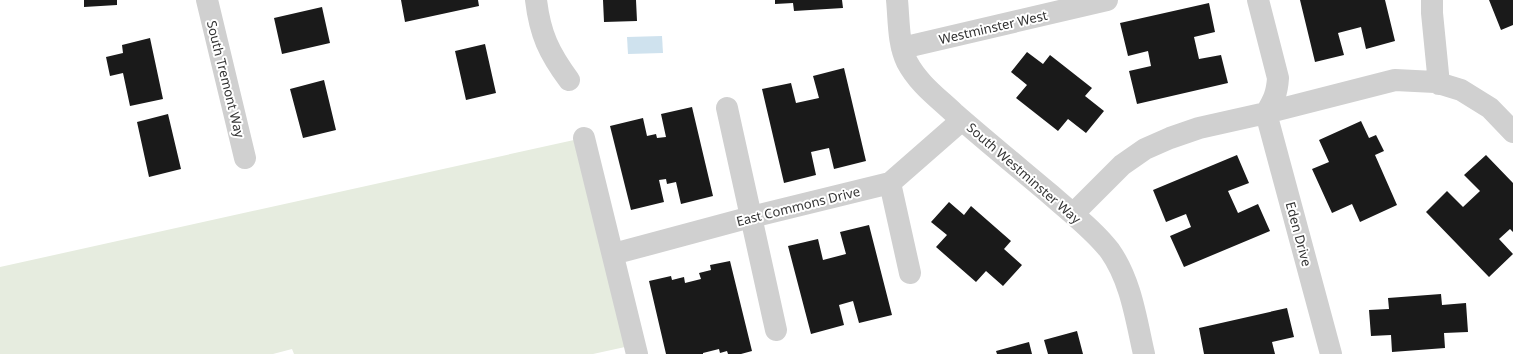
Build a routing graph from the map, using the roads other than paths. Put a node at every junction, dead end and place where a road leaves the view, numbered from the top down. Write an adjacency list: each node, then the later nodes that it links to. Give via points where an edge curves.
1 (207, 0): 15 (street, South Tremont Way)
2 (536, 0): 8 (street, via 545,40 554,60)
3 (897, 0): 7 (street, South Westminster Way)
4 (1107, 0): 7 (street, Westminster West)
5 (1258, 0): 11 (street, via 1278,78 1273,103)
6 (1432, 0): 9 (street)
7 (902, 48): 12 (street, South Westminster Way, via 906,61 922,84)
8 (569, 80)
9 (1439, 84): 11 (street, via 1395,80); 13 (street, via 1462,90 1490,108)
10 (727, 108): 18 (street)
11 (1266, 113): 17 (street, via 1199,128 1145,149 1122,165); 24 (street, Eden Drive)
12 (962, 120): 16 (street, East Commons Drive); 17 (street, South Westminster Way)
13 (1513, 132)
14 (584, 138): 19 (street)
15 (245, 158)
16 (890, 183): 18 (street, East Commons Drive); 20 (street)
17 (1073, 214): 23 (street, South Westminster Way, via 1099,238 1119,266 1128,287)
18 (751, 217): 19 (street, East Commons Drive); 21 (street)
19 (613, 254): 22 (street)
20 (910, 273)
21 (776, 330)
22 (637, 354)
23 (1144, 354)
24 (1331, 354)

